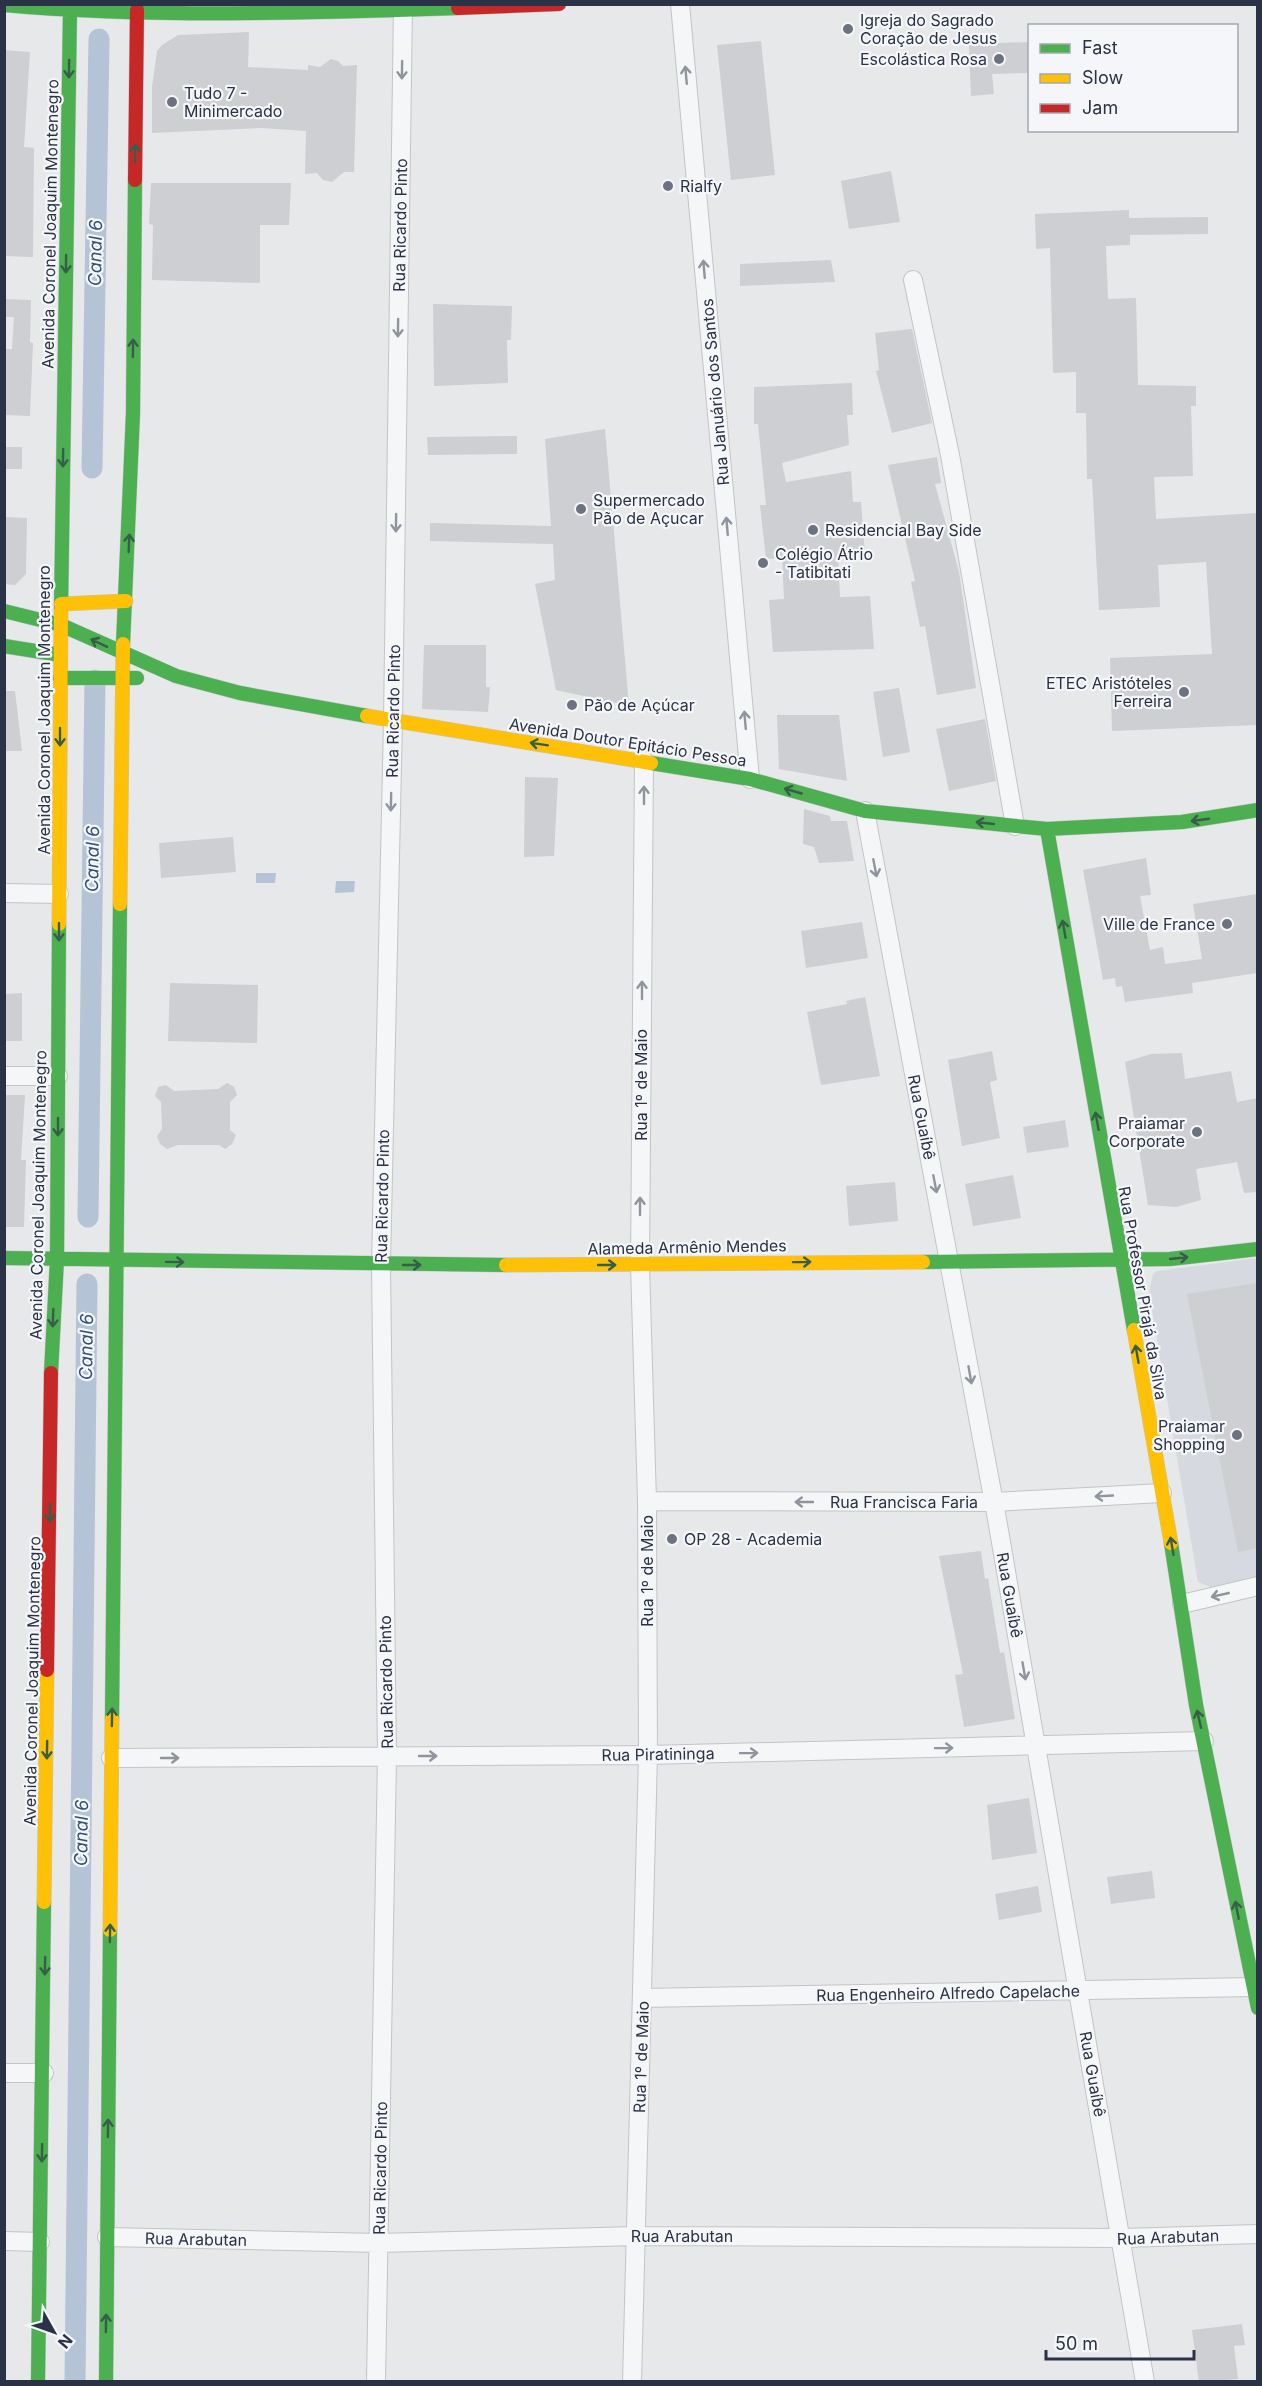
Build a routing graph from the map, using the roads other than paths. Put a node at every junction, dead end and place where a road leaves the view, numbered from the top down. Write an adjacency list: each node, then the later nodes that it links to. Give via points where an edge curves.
1 (559, 4): 5 (main road)
2 (680, 4): 20 (street, Rua Januário dos Santos, one-way to 2)
3 (4, 5): 4 (main road)
4 (70, 7): 6 (main road); 9 (main road, Avenida Coronel Joaquim Montenegro, one-way to 9)
5 (403, 8): 6 (main road); 18 (street, Rua Ricardo Pinto, one-way to 18)
6 (137, 10): 8 (main road, one-way to 6, via 133,413)
7 (913, 280): 23 (street, via 950,455)
8 (126, 601): 9 (main road); 14 (main road)
9 (67, 604): 11 (main road, Avenida Coronel Joaquim Montenegro)
10 (4, 611): 11 (main road, Avenida Doutor Epitácio Pessoa)
11 (61, 625): 13 (main road, Avenida Coronel Joaquim Montenegro); 14 (main road, Avenida Doutor Epitácio Pessoa, one-way to 11)
12 (4, 646): 13 (main road)
13 (60, 655): 16 (main road, Avenida Coronel Joaquim Montenegro)
14 (123, 655): 15 (main road, Avenida Doutor Epitácio Pessoa); 17 (main road)
15 (176, 676): 17 (main road); 18 (main road, Avenida Doutor Epitácio Pessoa, via 240,693)
16 (60, 678): 17 (main road); 26 (main road, Avenida Coronel Joaquim Montenegro, one-way to 26)
17 (122, 679): 34 (main road)
18 (393, 721): 19 (main road, Avenida Doutor Epitácio Pessoa, one-way to 18); 35 (street, Rua Ricardo Pinto, one-way to 35)
19 (644, 761): 20 (main road, Avenida Doutor Epitácio Pessoa); 36 (street, Rua 1º de Maio, one-way to 19)
20 (750, 779): 22 (main road, Avenida Doutor Epitácio Pessoa, one-way to 20)
21 (1257, 810): 24 (main road, Avenida Doutor Epitácio Pessoa, one-way to 24, via 1182,822)
22 (865, 811): 23 (main road, Avenida Doutor Epitácio Pessoa, one-way to 22); 32 (street, Rua Guaíbê, one-way to 32)
23 (1015, 826): 24 (main road, Avenida Doutor Epitácio Pessoa)
24 (1047, 830): 33 (main road, Rua Professor Pirajá da Silva, one-way to 24)
25 (4, 893): 26 (street)
26 (59, 894): 28 (main road, Avenida Coronel Joaquim Montenegro, one-way to 28)
27 (4, 1076): 28 (street)
28 (58, 1076): 31 (main road, Avenida Coronel Joaquim Montenegro, one-way to 31)
29 (1257, 1249): 33 (main road, Alameda Armênio Mendes, one-way to 29, via 1170,1260)
30 (4, 1258): 31 (main road, Alameda Armênio Mendes)
31 (63, 1259): 34 (main road, Alameda Armênio Mendes); 53 (main road, Avenida Coronel Joaquim Montenegro, one-way to 53, via 50,1397)
32 (949, 1260): 33 (main road, Alameda Armênio Mendes); 36 (main road, Alameda Armênio Mendes, one-way to 32); 39 (street, Rua Guaíbê, one-way to 39)
33 (1120, 1260): 37 (main road, Rua Professor Pirajá da Silva, one-way to 33)
34 (116, 1261): 35 (main road, Alameda Armênio Mendes, one-way to 35); 46 (main road, one-way to 34)
35 (381, 1265): 36 (main road, Alameda Armênio Mendes, one-way to 36); 45 (street, Rua Ricardo Pinto)
36 (640, 1265): 38 (street, Rua 1º de Maio)
37 (1162, 1493): 39 (street, Rua Francisca Faria, one-way to 39); 41 (main road, Rua Professor Pirajá da Silva, one-way to 37)
38 (647, 1501): 39 (street, Rua Francisca Faria, one-way to 38); 44 (street, Rua 1º de Maio)
39 (994, 1502): 43 (street, Rua Guaíbê, one-way to 43)
40 (1257, 1586): 41 (street, one-way to 41)
41 (1182, 1604): 42 (main road, Rua Professor Pirajá da Silva, one-way to 41)
42 (1204, 1741): 43 (street, Rua Piratininga); 47 (main road, Rua Professor Pirajá da Silva, one-way to 42)
43 (1037, 1746): 44 (street, Rua Piratininga, one-way to 43); 49 (street, Rua Guaíbê)
44 (648, 1755): 45 (street, Rua Piratininga, one-way to 44); 50 (street, Rua 1º de Maio)
45 (387, 1756): 46 (street, Rua Piratininga, one-way to 45); 60 (street, Rua Ricardo Pinto)
46 (111, 1758): 56 (main road, one-way to 46)
47 (1251, 1945): 48 (main road, Rua Professor Pirajá da Silva)
48 (1253, 1987): 49 (street, Rua Engenheiro Alfredo Capelache); 51 (main road, Rua Professor Pirajá da Silva)
49 (1078, 1992): 50 (street, Rua Engenheiro Alfredo Capelache); 57 (street, Rua Guaíbê)
50 (642, 1998): 55 (street, Rua 1º de Maio)
51 (1257, 2008)
52 (4, 2073): 53 (street)
53 (44, 2073): 59 (main road, Avenida Coronel Joaquim Montenegro, one-way to 59)
54 (1257, 2234): 57 (street, Rua Arabutan)
55 (635, 2236): 57 (street, Rua Arabutan); 60 (street, Rua Arabutan); 64 (street, Rua 1º de Maio)
56 (107, 2237): 60 (street, Rua Arabutan); 62 (main road, one-way to 56)
57 (1122, 2238): 65 (street, Rua Guaíbê)
58 (4, 2241): 59 (street)
59 (40, 2242): 61 (main road, Avenida Coronel Joaquim Montenegro)
60 (379, 2243): 63 (street, Rua Ricardo Pinto)
61 (38, 2382)
62 (105, 2382)
63 (376, 2382)
64 (632, 2382)
65 (1145, 2382)

